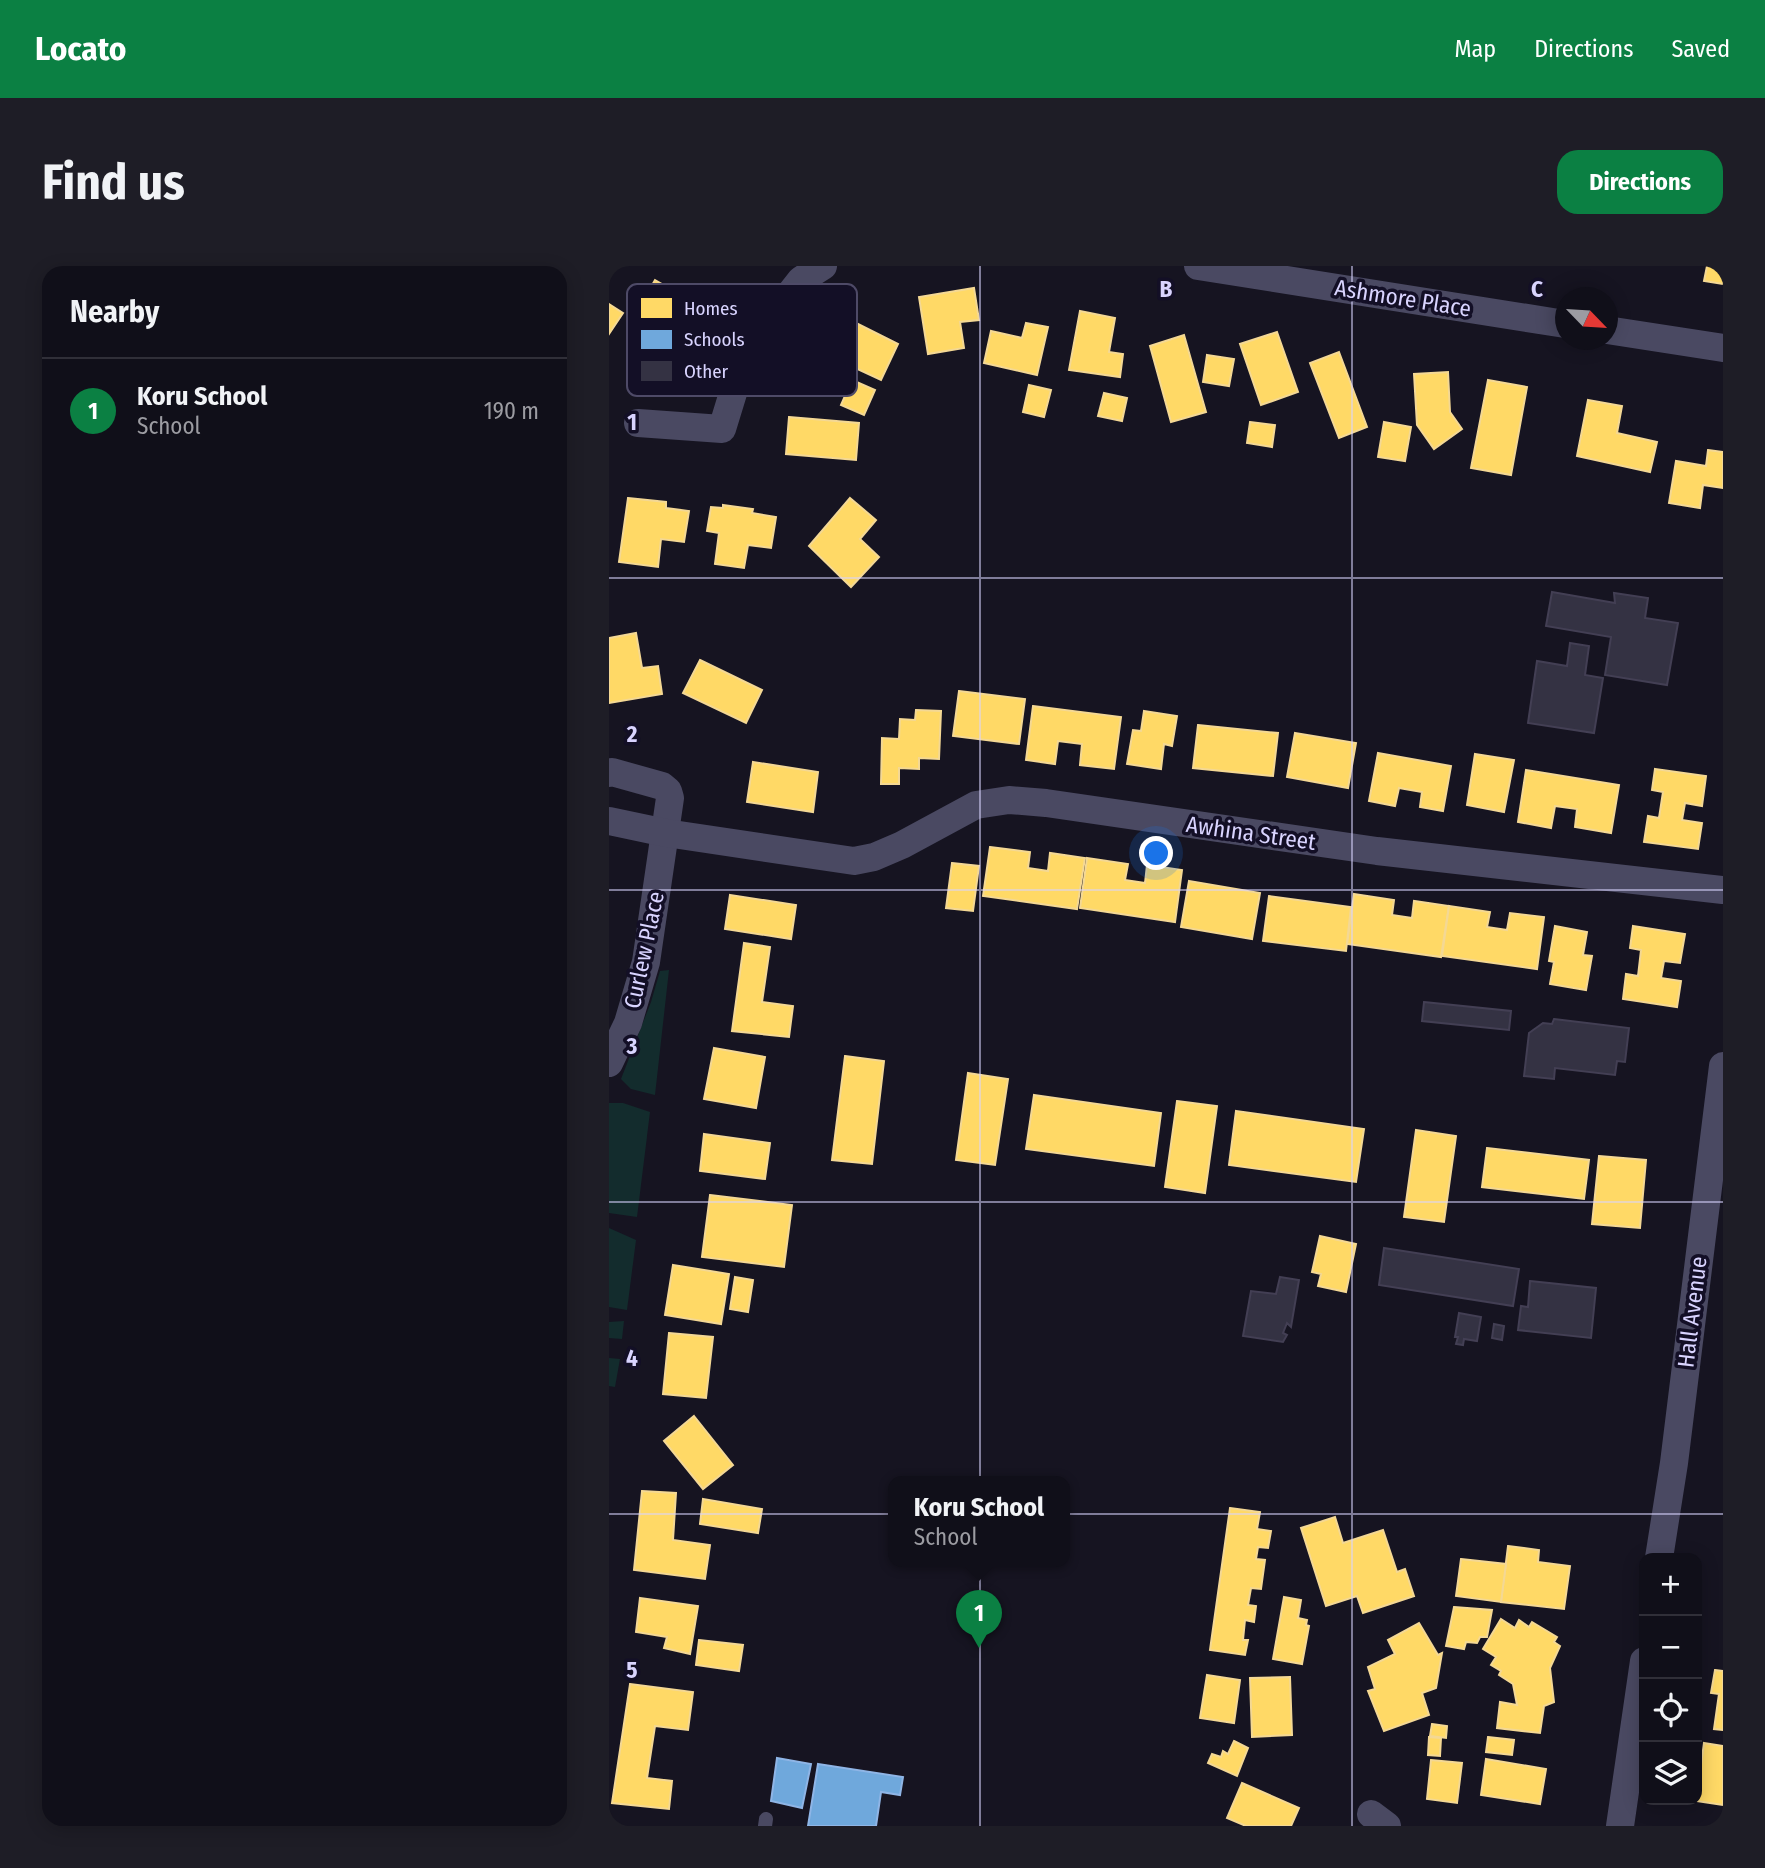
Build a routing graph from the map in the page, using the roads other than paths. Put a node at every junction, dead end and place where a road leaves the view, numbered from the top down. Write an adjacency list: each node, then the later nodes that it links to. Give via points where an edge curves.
1 (823, 266): 3 (street)
2 (1198, 266): 4 (street, Ashmore Place)
3 (799, 284)
4 (1555, 322)
5 (1618, 332): 6 (street)
6 (1723, 348)
7 (732, 396): 8 (street, via 722,429)
8 (638, 423)
9 (609, 774): 11 (street, Curlew Place, via 668,791)
10 (609, 821): 11 (street)
11 (666, 833): 12 (street, Awhina Street, via 854,861 901,845 976,805 1009,800 1377,851); 13 (street, Curlew Place, via 646,962 628,1023)
12 (1723, 890)
13 (609, 1063)
14 (1723, 1066): 15 (street, Hall Avenue)
15 (1718, 1146): 16 (street, Hall Avenue)
16 (1661, 1553)
17 (1641, 1679): 18 (street)
18 (1620, 1826)

